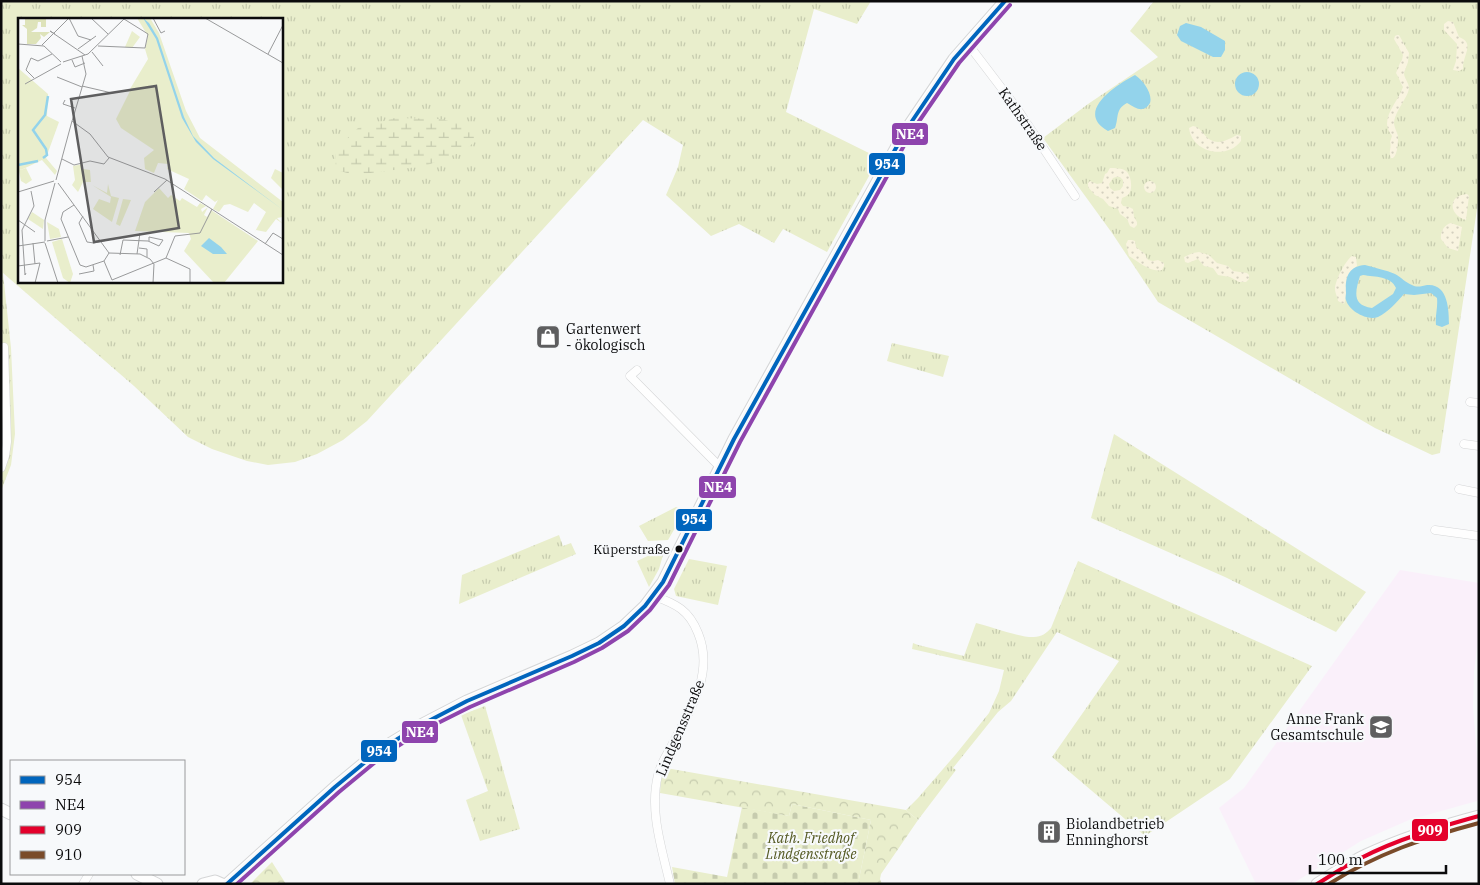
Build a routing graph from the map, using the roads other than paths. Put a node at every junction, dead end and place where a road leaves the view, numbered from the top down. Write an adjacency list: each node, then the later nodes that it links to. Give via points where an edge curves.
1 (1005, 1): 2 (main road)
2 (968, 44): 3 (street, Kathstraße, via 1016,107); 8 (main road, via 906,130)
3 (1075, 196)
4 (4, 347): 9 (street, via 7,442)
5 (637, 370): 8 (street, via 630,376)
6 (1464, 444): 7 (street)
7 (1479, 446)
8 (720, 467): 14 (main road)
9 (1, 468)
10 (1459, 489): 11 (street)
11 (1479, 493)
12 (1435, 530): 13 (street)
13 (1479, 536)
14 (654, 596): 20 (main road, via 624,626 599,643 467,701 381,749); 21 (street, Lindgensstraße, via 685,612 697,630 704,656 702,682 695,701 661,765 657,781 657,826)
15 (1479, 816): 22 (main road, via 1440,826 1372,852)
16 (138, 875): 17 (main road)
17 (157, 884)
18 (203, 884): 19 (main road, via 214,881)
19 (222, 884)
20 (227, 884)
21 (670, 884)
22 (1317, 884)

